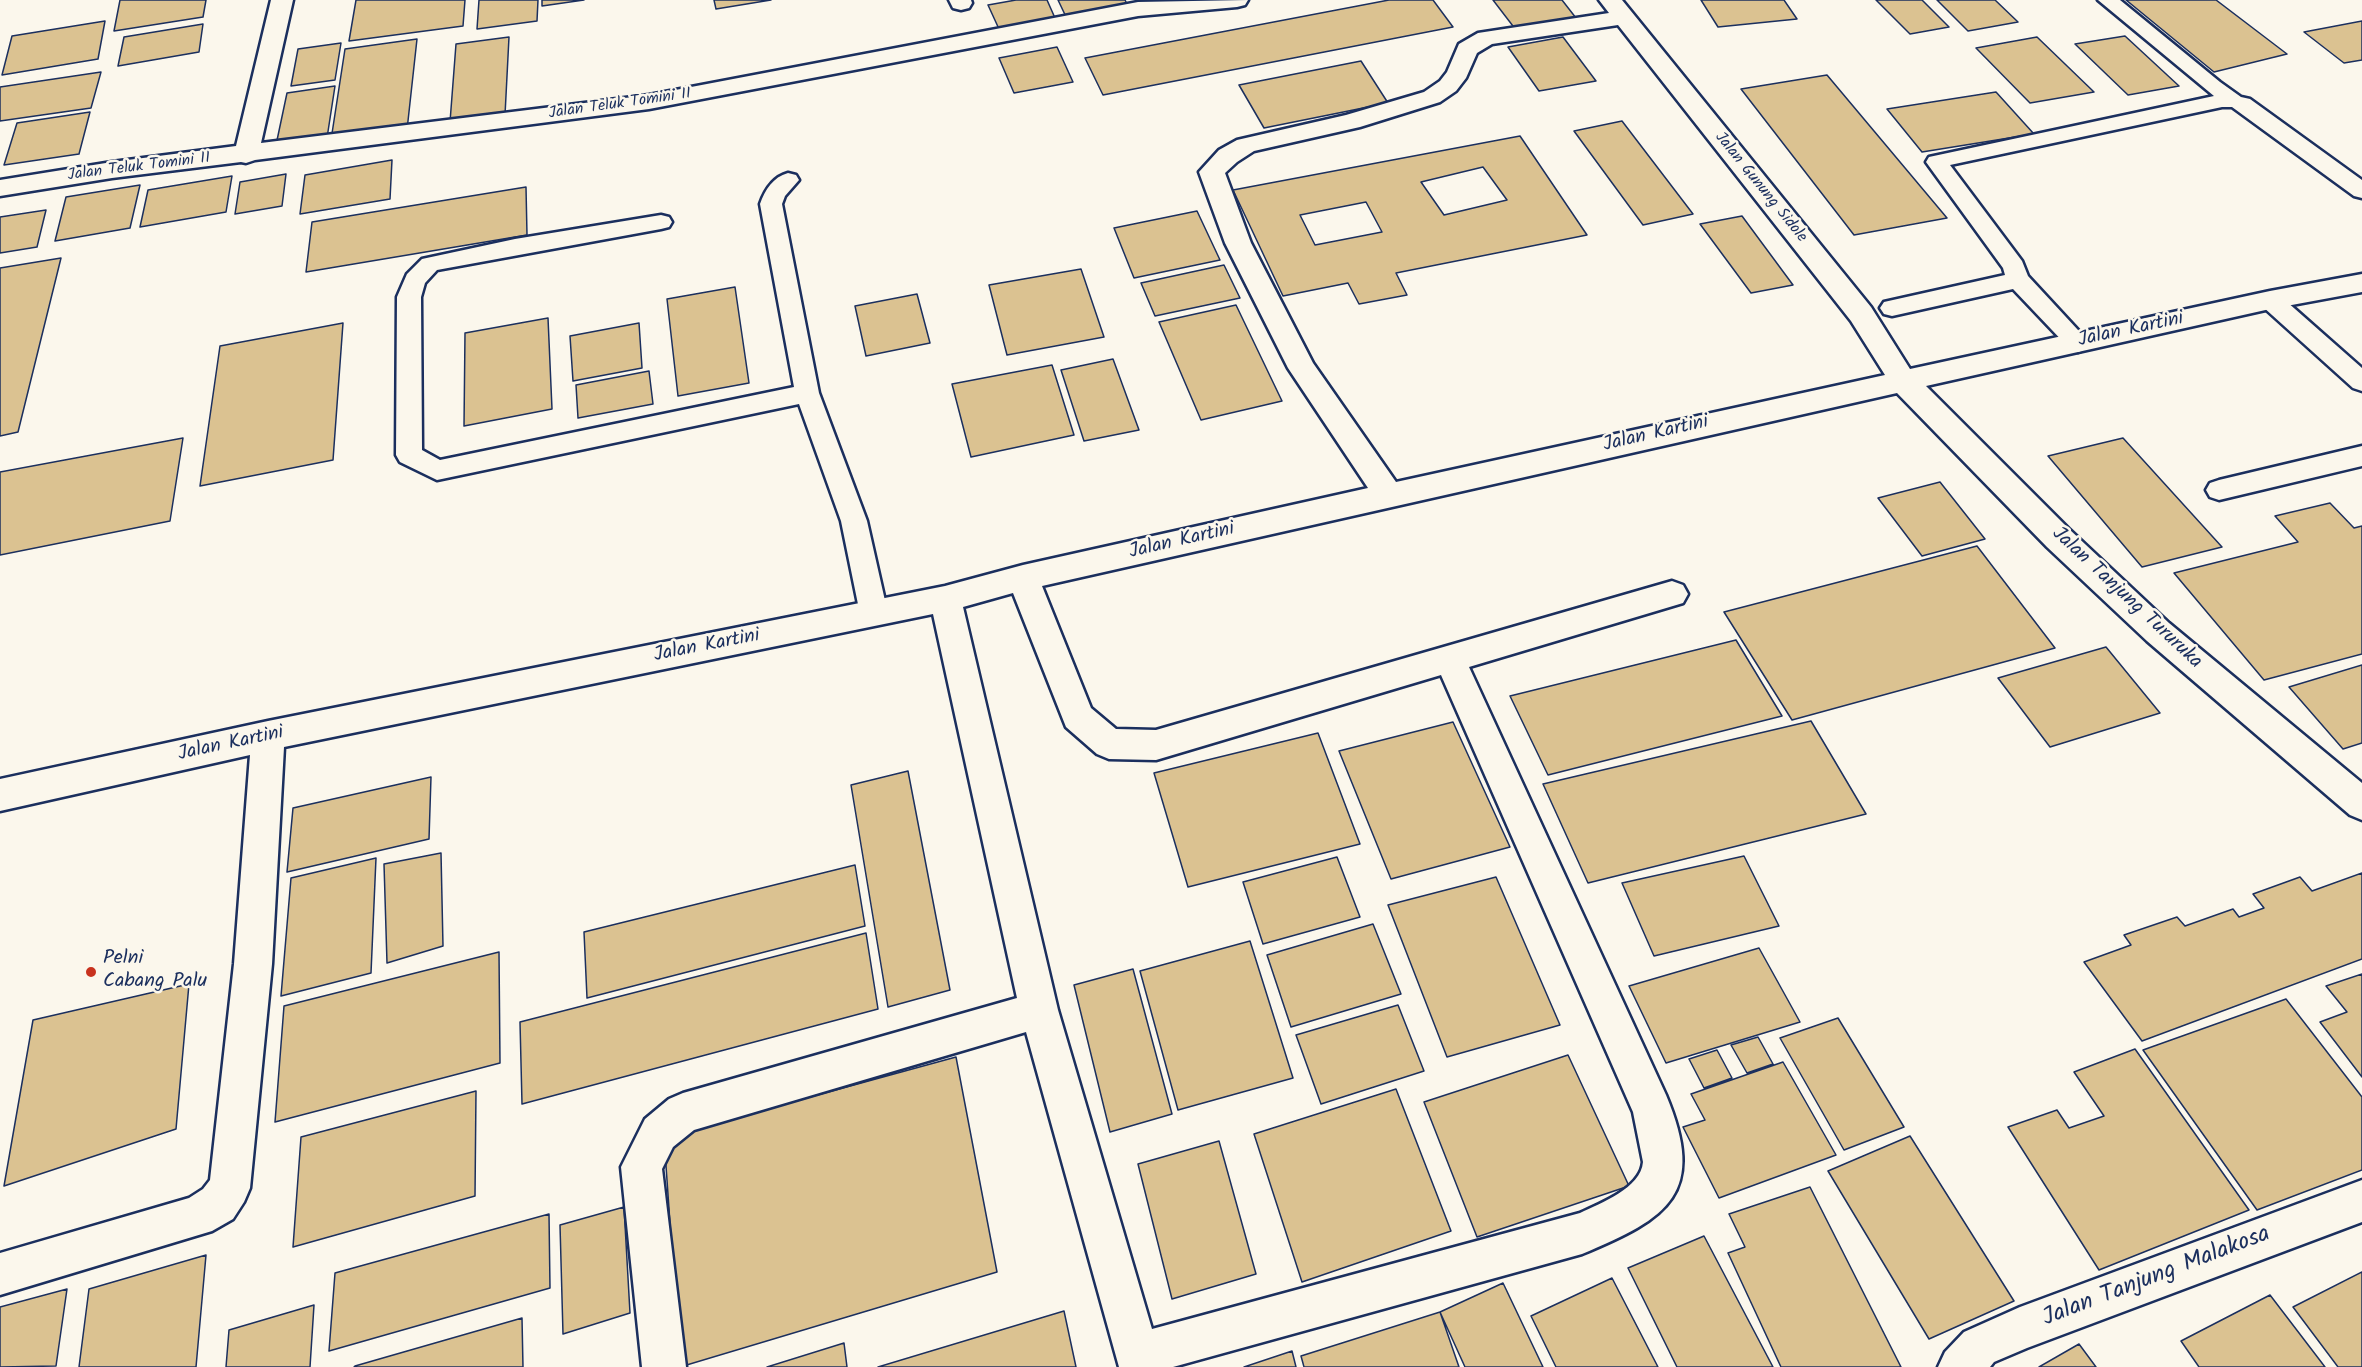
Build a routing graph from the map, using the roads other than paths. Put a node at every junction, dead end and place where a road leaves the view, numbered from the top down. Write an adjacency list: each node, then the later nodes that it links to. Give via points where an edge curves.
1 (282, 0): 7 (street)
2 (1237, 0): 4 (street, Jalan Teluk Tomini II)
3 (2108, 0): 6 (lane)
4 (1161, 3): 7 (street, Jalan Teluk Tomini II, via 661,100)
5 (1616, 9): 17 (street, Jalan Gunung Sidole, via 1861,314); 22 (street, via 1486,38 1467,49 1458,73 1432,97 1351,122 1246,145 1212,172 1238,243 1302,368)
6 (2234, 101): 10 (lane); 12 (lane, via 1937,162 2014,267)
7 (246, 155): 9 (street, Jalan Teluk Tomini II)
8 (788, 180): 19 (lane, via 775,193 771,204)
9 (0, 188)
10 (2362, 191)
11 (661, 222): 19 (lane, via 430,264 415,280 409,297 409,455 437,470)
12 (2017, 279): 15 (lane); 16 (lane)
13 (2362, 283): 14 (street, Jalan Kartini)
14 (2270, 300): 16 (street, Jalan Kartini); 18 (lane)
15 (1892, 308)
16 (2078, 343): 17 (street, Jalan Kartini)
17 (1903, 381): 22 (street, Jalan Kartini); 30 (street, Jalan Tanjung Tururuka, via 2058,538 2158,632)
18 (2362, 382)
19 (807, 393): 26 (lane, via 854,521)
20 (2362, 456): 21 (lane)
21 (2219, 490)
22 (1389, 495): 23 (street, Jalan Kartini)
23 (1023, 578): 25 (street, Jalan Kartini); 27 (street, via 1078,717 1109,744 1156,745)
24 (1672, 594): 27 (street)
25 (945, 599): 26 (street, Jalan Kartini); 31 (street)
26 (874, 614): 28 (street, Jalan Kartini)
27 (1450, 660): 34 (street, via 1652,1109 1662,1146 1662,1176 1643,1199 1610,1221 1582,1233)
28 (268, 736): 29 (street, Jalan Kartini); 33 (street, via 253,964 230,1188 218,1204 197,1216)
29 (0, 795)
30 (2362, 804)
31 (1039, 1010): 34 (street); 35 (street, via 683,1113 658,1133 641,1167)
32 (2362, 1201): 36 (street, Jalan Tanjung Malakosa, via 2020,1329 1979,1347)
33 (0, 1274)
34 (1139, 1361)
35 (664, 1367)
36 (1960, 1367)

